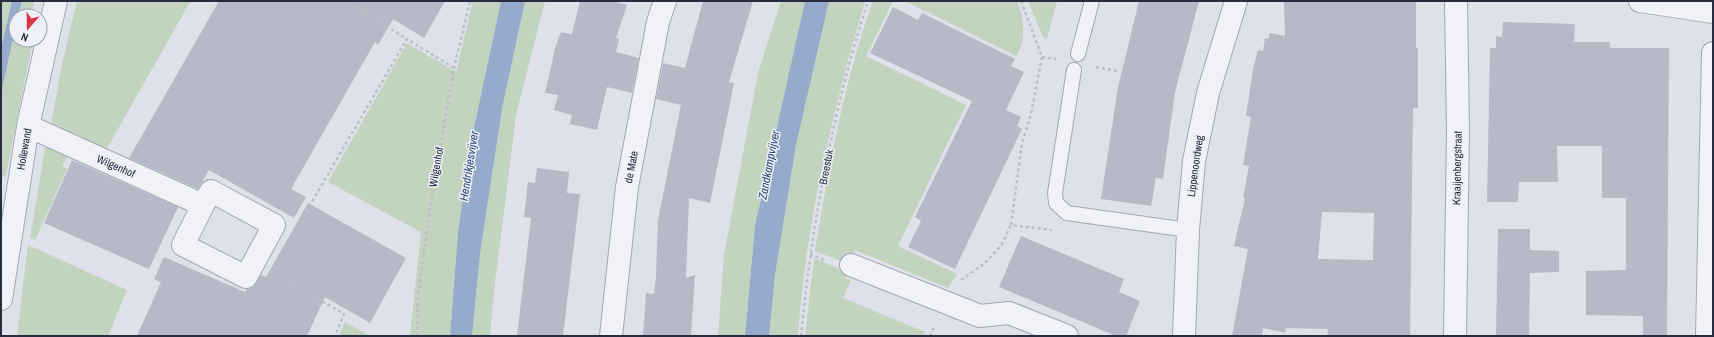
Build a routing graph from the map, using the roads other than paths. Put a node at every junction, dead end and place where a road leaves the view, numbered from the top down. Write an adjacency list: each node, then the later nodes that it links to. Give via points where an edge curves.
1 (56, 1): 11 (street, Hollewand)
2 (665, 1): 16 (street, de Mate, via 658,22 627,188)
3 (1092, 1): 9 (lane)
4 (1236, 1): 13 (street, Lippenoordweg, via 1208,93 1194,161)
5 (1456, 1): 19 (street, Kraaijenbergstraat, via 1458,131)
6 (1640, 1): 7 (street)
7 (1713, 12)
8 (1713, 53): 20 (street)
9 (1078, 54)
10 (1074, 70): 13 (lane, via 1055,193 1056,203 1067,213)
11 (28, 126): 12 (street, Wilgenhof); 15 (street, Hollewand)
12 (203, 205): 12 (street, via 182,245 246,277 274,224 211,191)
13 (1188, 230): 18 (street, Lippenoordweg)
14 (852, 265): 17 (street, via 980,316 1009,313)
15 (1, 298)
16 (611, 336)
17 (1067, 336)
18 (1184, 336)
19 (1455, 336)
20 (1706, 336)

